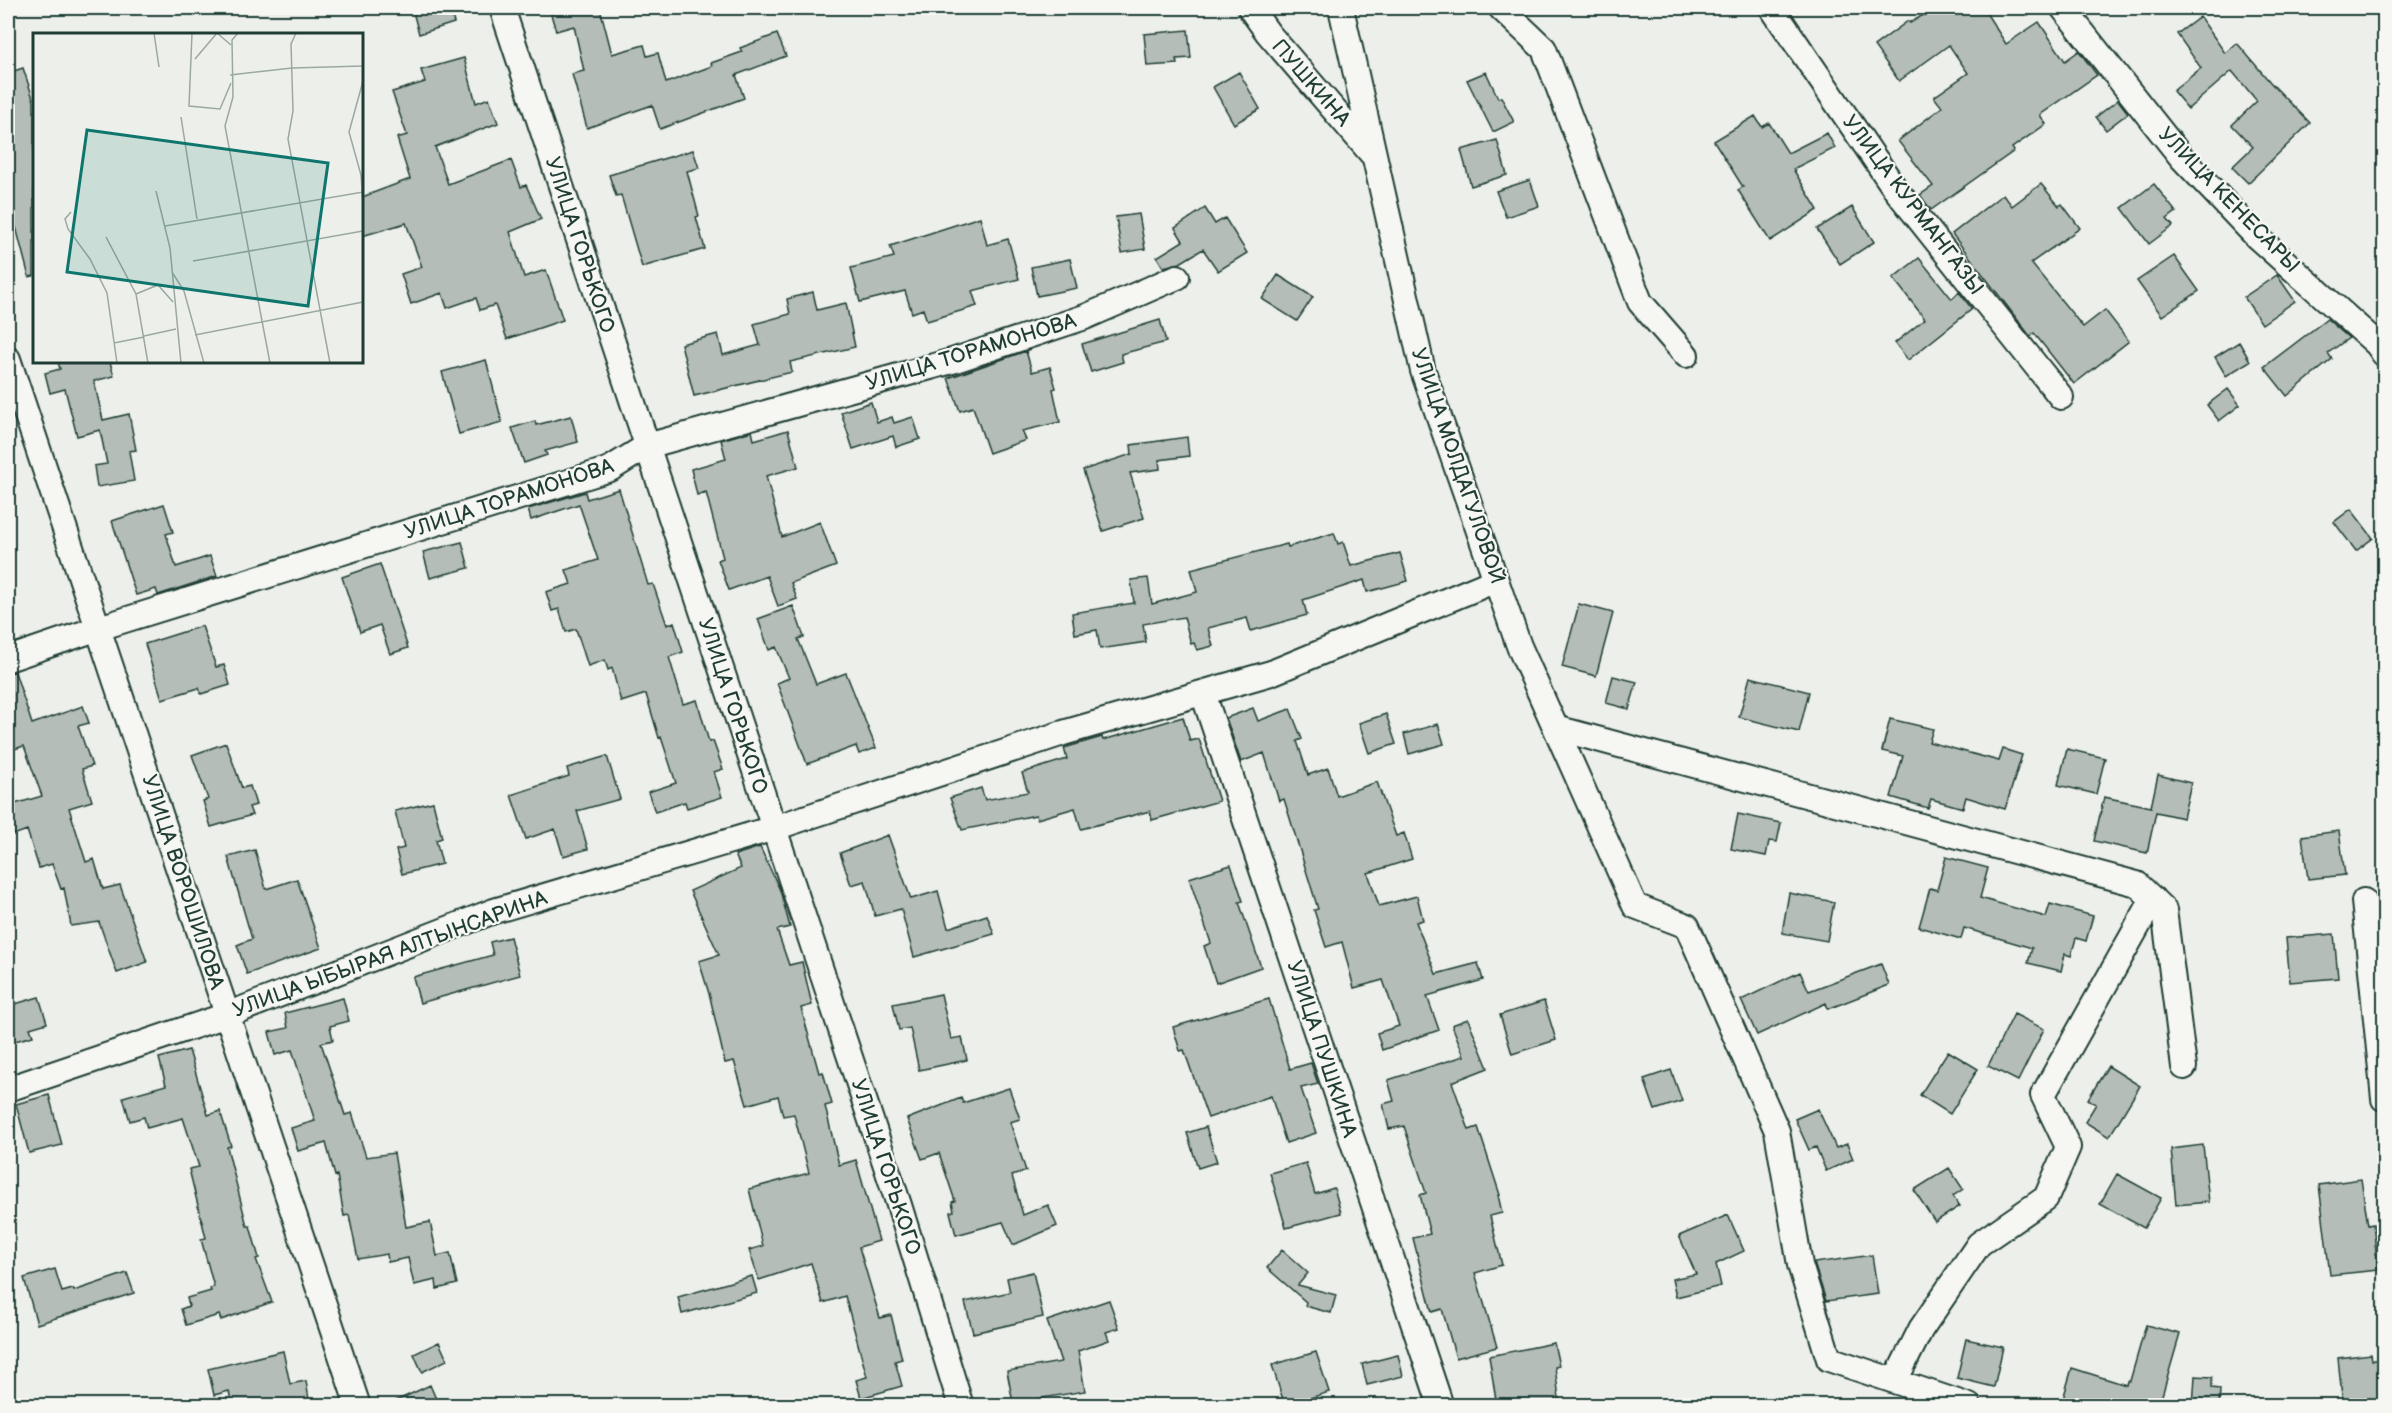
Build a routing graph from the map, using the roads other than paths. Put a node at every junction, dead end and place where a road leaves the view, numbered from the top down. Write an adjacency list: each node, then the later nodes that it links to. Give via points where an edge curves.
1 (502, 8): 13 (street, УЛИЦА ГОРЬКОГО)
2 (1250, 8): 7 (street, ПУШКИНА)
3 (1341, 8): 7 (street, УЛИЦА МОЛДАГУЛОВОЙ)
4 (1501, 8): 10 (street, via 1544,49 1641,302)
5 (1772, 8): 12 (street, УЛИЦА КУРМАНГАЗЫ, via 1896,190)
6 (2063, 8): 9 (street, УЛИЦА КЕНЕСАРЫ, via 2182,158 2257,237)
7 (1374, 156): 14 (street, УЛИЦА МОЛДАГУЛОВОЙ, via 1422,371)
8 (1178, 277): 13 (street, УЛИЦА ТОРАМОНОВА, via 1085,317 952,362)
9 (2382, 346)
10 (1686, 355)
11 (8, 359): 15 (street, УЛИЦА ВОРОШИЛОВА)
12 (2061, 397)
13 (647, 446): 15 (street, УЛИЦА ТОРАМОНОВА, via 610,470); 19 (street, УЛИЦА ГОРЬКОГО)
14 (1496, 580): 17 (street, УЛИЦА ЫБЫРАЯ АЛТЫНСАРИНА, via 1271,674); 18 (street, УЛИЦА МОЛДАГУЛОВОЙ, via 1519,646)
15 (99, 628): 16 (street, УЛИЦА ТОРАМОНОВА); 22 (street, УЛИЦА ВОРОШИЛОВА)
16 (8, 659)
17 (1203, 693): 19 (street, УЛИЦА ЫБЫРАЯ АЛТЫНСАРИНА, via 1064,733); 29 (street, УЛИЦА ПУШКИНА)
18 (1556, 728): 20 (street, via 2137,884); 26 (street, УЛИЦА МОЛДАГУЛОВОЙ, via 1635,906 1687,926 1777,1131 1800,1265 1829,1359)
19 (774, 828): 22 (street, УЛИЦА ЫБЫРАЯ АЛТЫНСАРИНА, via 494,911); 28 (street, УЛИЦА ГОРЬКОГО, via 899,1204)
20 (2153, 899): 23 (street, via 2164,910); 26 (street, via 2043,1095 2068,1147 2046,1198 1979,1244 1921,1329)
21 (2364, 901): 25 (street)
22 (227, 1015): 24 (street, УЛИЦА ЫБЫРАЯ АЛТЫНСАРИНА); 27 (street, УЛИЦА ВОРОШИЛОВА)
23 (2184, 1067)
24 (8, 1089)
25 (2385, 1099)
26 (1895, 1381): 30 (street)
27 (358, 1406)
28 (961, 1406)
29 (1441, 1406)
30 (1970, 1406)

